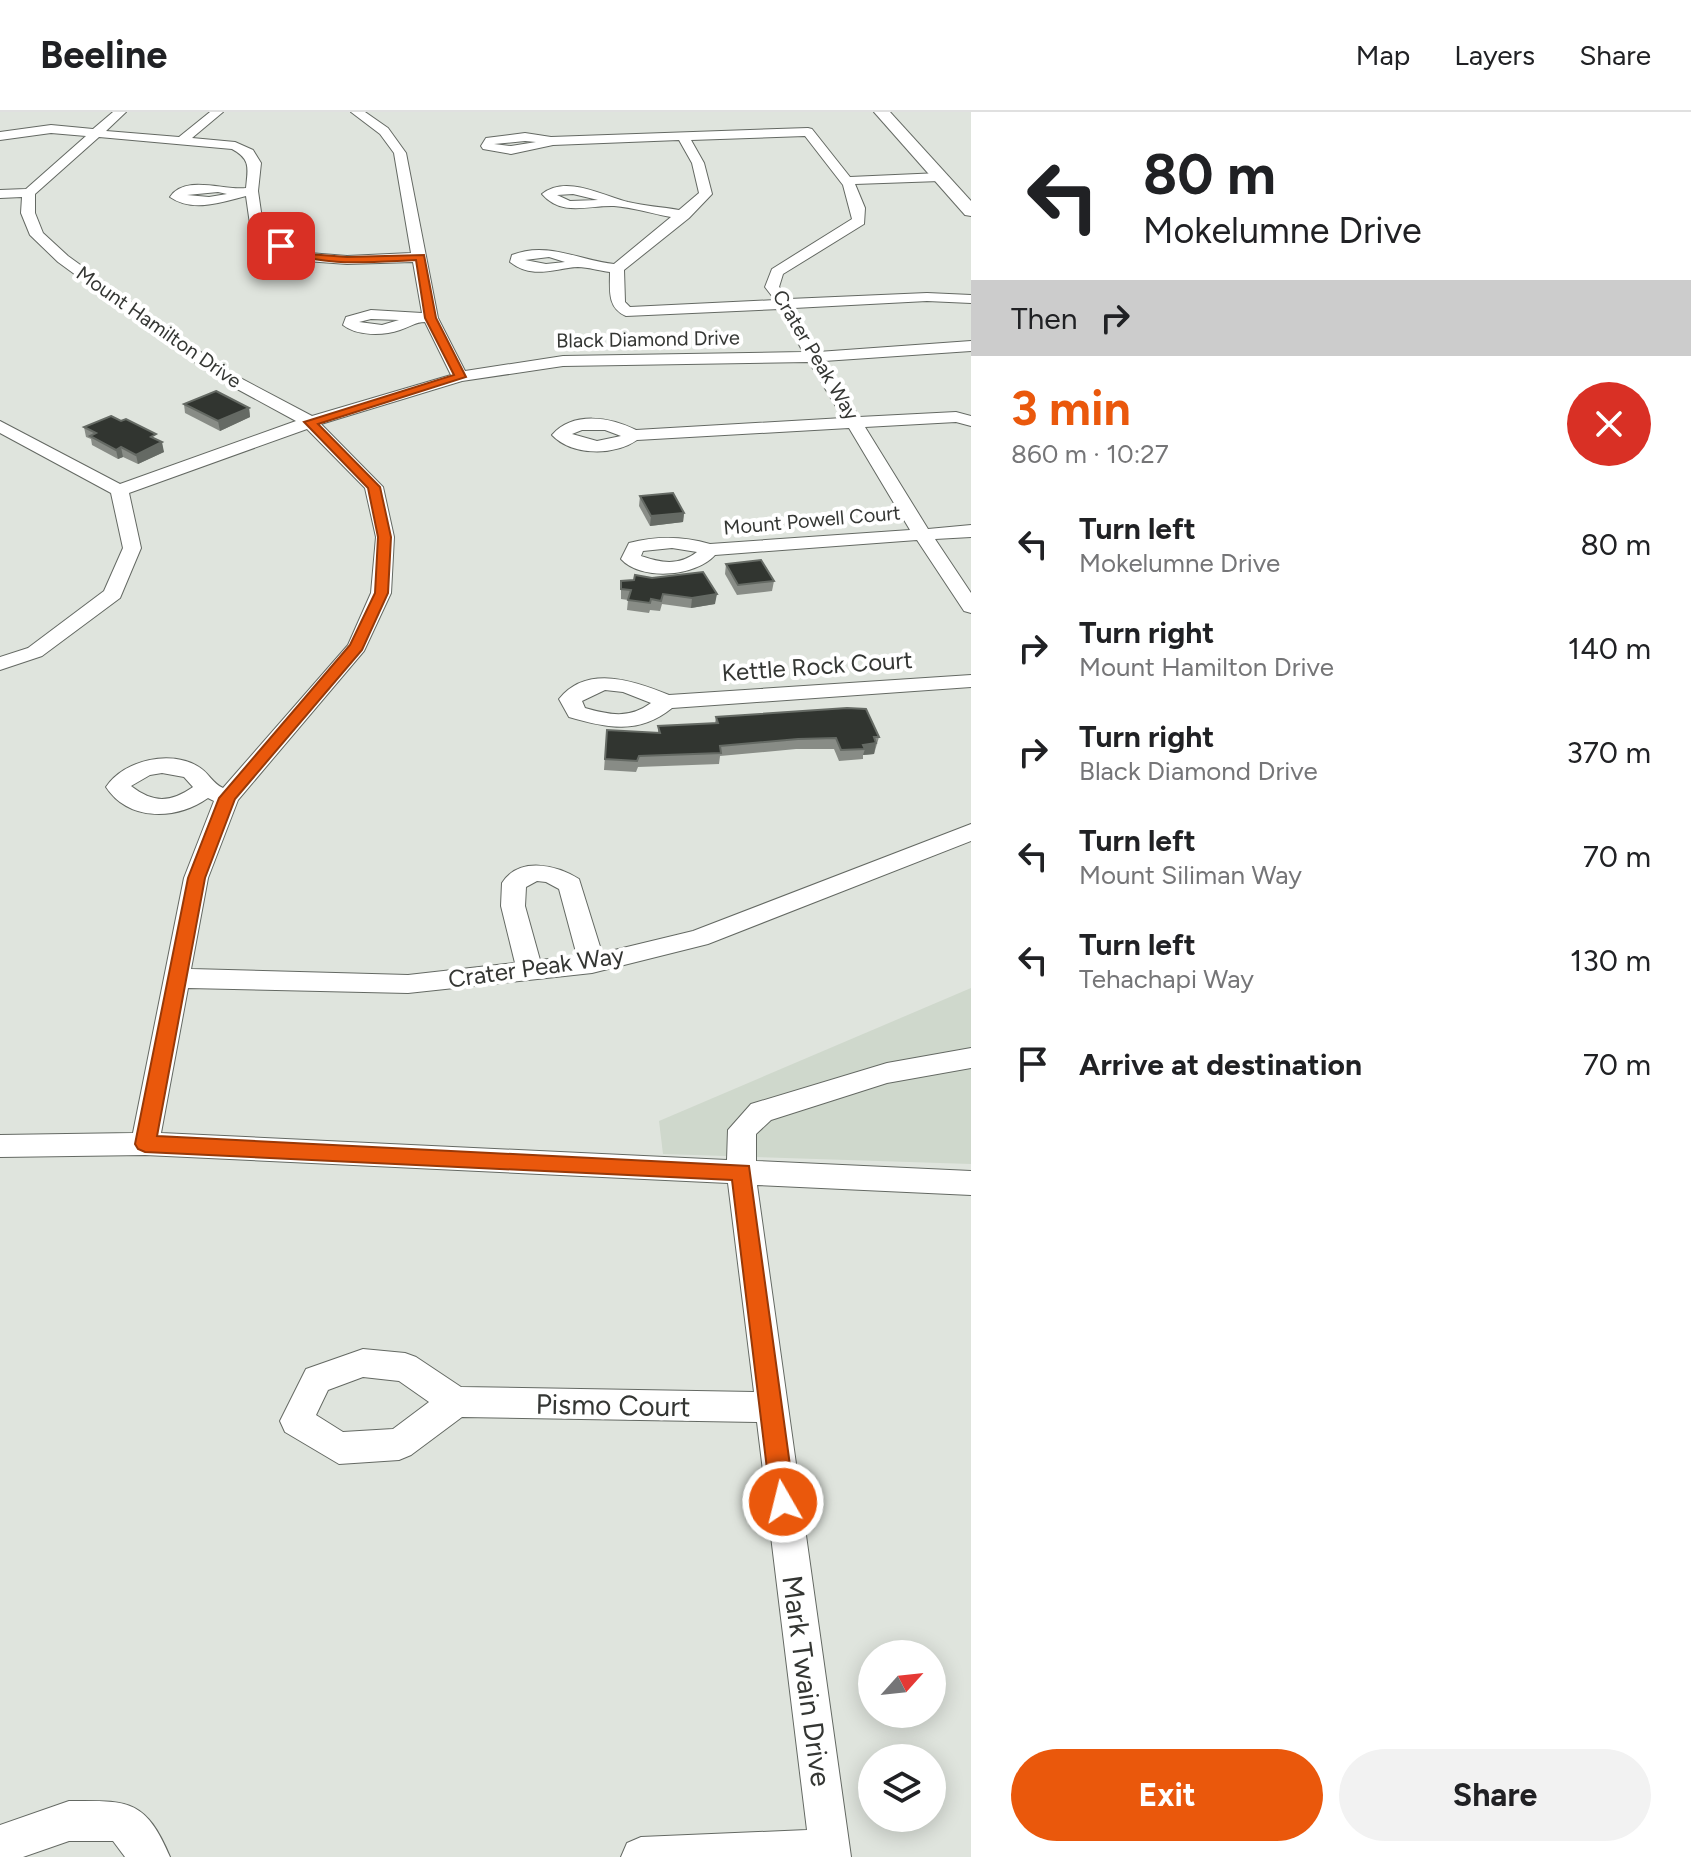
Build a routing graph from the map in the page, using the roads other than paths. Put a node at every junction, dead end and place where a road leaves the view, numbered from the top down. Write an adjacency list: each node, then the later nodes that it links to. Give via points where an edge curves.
1 (120, 112): 5 (street)
2 (217, 112): 8 (street)
3 (357, 112): 17 (street, via 384,131 400,153)
4 (882, 112): 10 (main road)
5 (98, 133): 6 (street, via 51,129); 8 (street); 12 (street)
6 (0, 136)
7 (683, 136): 9 (street); 11 (street, Crater Peak Way, via 808,132); 16 (street, via 706,194)
8 (184, 139): 17 (street, via 249,153 255,163 245,192 257,235 306,257)
9 (551, 141)
10 (940, 177): 11 (street); 15 (main road)
11 (846, 181): 23 (street, Crater Peak Way, via 860,205 859,221 777,272 772,287)
12 (29, 193): 13 (street); 32 (street, Mount Hamilton Drive, via 28,213 37,235 63,259 221,374)
13 (0, 194)
14 (615, 202): 16 (street)
15 (971, 211)
16 (684, 215): 19 (street)
17 (421, 257): 24 (street)
18 (576, 263): 19 (street)
19 (617, 269): 23 (street, via 618,302 626,312)
20 (971, 283): 21 (street)
21 (927, 297): 22 (street); 23 (street)
22 (971, 299)
23 (789, 305): 27 (street, Crater Peak Way)
24 (430, 318): 25 (street); 28 (street)
25 (411, 319)
26 (971, 346): 27 (street, Black Diamond Drive)
27 (813, 357): 28 (street, Black Diamond Drive, via 563,361); 31 (street, Crater Peak Way)
28 (460, 377): 32 (street, Black Diamond Drive)
29 (971, 407): 30 (street)
30 (963, 419): 31 (street)
31 (855, 420): 34 (street); 37 (street, Crater Peak Way)
32 (310, 422): 35 (street, Black Diamond Drive); 46 (street, Mount Hamilton Drive, via 374,487 385,537 381,593 357,647 217,793)
33 (0, 426): 35 (street)
34 (633, 435)
35 (119, 490): 40 (street, via 132,548 113,594 35,652)
36 (971, 531): 37 (street, Mount Powell Court)
37 (919, 533): 38 (street, Mount Powell Court); 39 (street, Crater Peak Way)
38 (709, 550)
39 (971, 607)
40 (0, 664)
41 (971, 681): 42 (street, Kettle Rock Court)
42 (666, 702)
43 (971, 832): 44 (street, Crater Peak Way, via 699,938)
44 (592, 964): 45 (street, Crater Peak Way); 45 (street, via 570,885 554,874 532,872 514,883 513,906)
45 (530, 971): 46 (street, Crater Peak Way, via 408,984)
46 (175, 978): 48 (street, Mount Hamilton Drive)
47 (971, 1058): 50 (street, Mark Twain Drive, via 887,1073 761,1112 742,1130)
48 (145, 1144): 49 (street); 50 (street)
49 (0, 1146)
50 (741, 1172): 51 (street); 53 (street, Mark Twain Drive)
51 (971, 1183)
52 (456, 1402): 53 (street, Pismo Court)
53 (771, 1407): 54 (street, Mark Twain Drive)
54 (830, 1853): 57 (street)
55 (2, 1857): 56 (street, via 10,1841 69,1821 123,1821)
56 (150, 1857)
57 (641, 1857)

